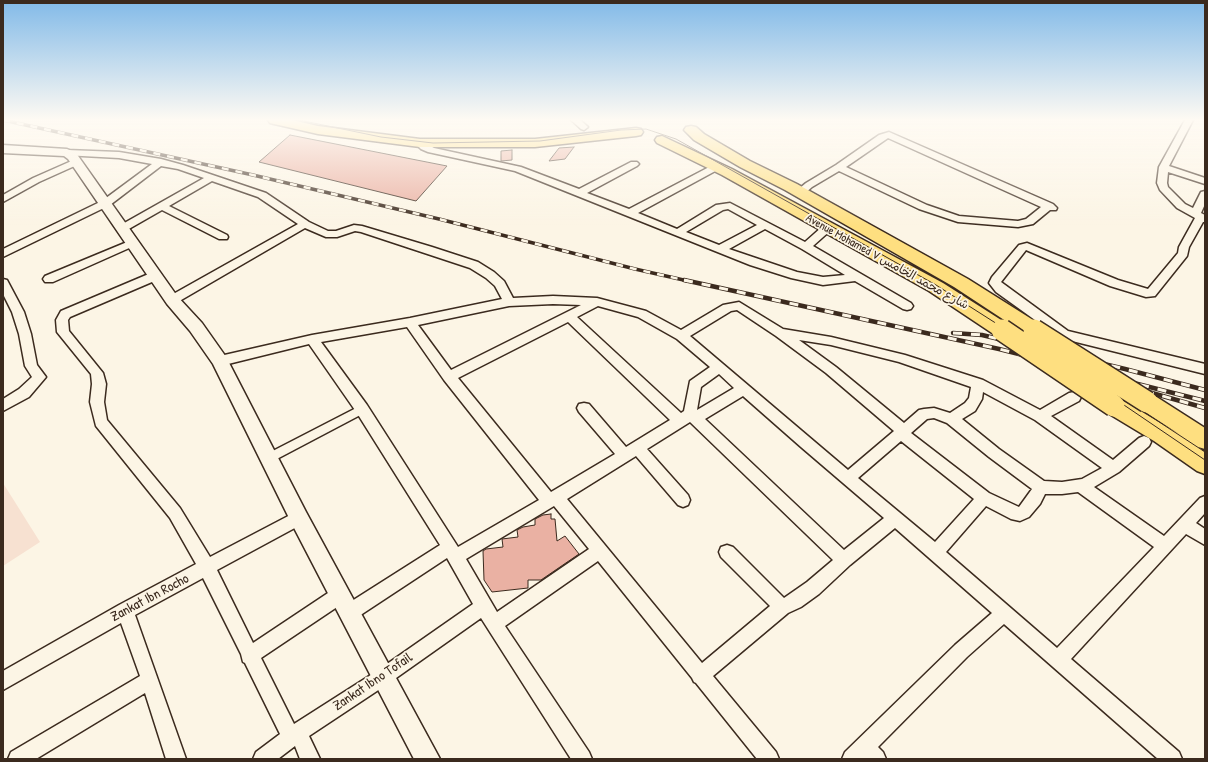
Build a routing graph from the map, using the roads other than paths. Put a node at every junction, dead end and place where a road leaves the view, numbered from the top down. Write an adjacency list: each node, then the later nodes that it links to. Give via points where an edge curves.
1 (60, 156): 10 (street)
2 (81, 156): 10 (street)
3 (115, 156): 11 (street)
4 (456, 156): 19 (street, via 518,169)
5 (694, 156): 13 (main road, Avenue Mohamed V شارع محمد الخامس)
6 (731, 156): 18 (main road, Avenue Mohamed V شارع محمد الخامس)
7 (855, 156): 14 (street)
8 (934, 156): 14 (street, via 1050,207 1029,222 1018,224 958,219 923,207)
9 (1170, 156): 15 (street)
10 (72, 157): 21 (street); 22 (street)
11 (160, 162): 16 (street); 22 (street)
12 (634, 164): 19 (street)
13 (716, 166): 24 (street); 28 (main road, Avenue Mohamed V شارع محمد الخامس)
14 (839, 167): 18 (street)
15 (1164, 167): 17 (street); 25 (street, via 1163,188 1181,206)
16 (211, 178): 23 (street); 26 (street, via 262,196)
17 (1205, 181)
18 (799, 192): 64 (main road, Avenue Mohamed V شارع محمد الخامس, bridge, via 961,283)
19 (579, 193): 24 (street)
20 (1204, 198): 25 (street)
21 (3, 199)
22 (106, 203): 31 (street); 36 (street)
23 (161, 206): 31 (street); 33 (street)
24 (630, 214): 30 (street)
25 (1200, 216): 29 (street)
26 (305, 224): 41 (street); 42 (street, via 326,234 337,234 354,228 368,230 474,265 500,284)
27 (764, 225): 30 (street, via 725,205); 34 (street); 35 (street)
28 (827, 228): 34 (street); 69 (main road, Avenue Mohamed V شارع محمد الخامس, bridge, via 936,288)
29 (1193, 231): 32 (street); 52 (street, via 1183,254 1151,293 1114,283 1027,246 1023,247 996,283 1000,289 1064,335)
30 (678, 233): 35 (street)
31 (127, 236): 37 (street); 39 (street)
32 (1205, 236)
33 (223, 237)
34 (806, 247): 38 (street)
35 (720, 249): 38 (street, via 813,280 828,281)
36 (3, 253)
37 (155, 276): 41 (street); 88 (street, via 65,314 62,320 63,332 97,373 101,422 175,513)
38 (856, 277): 44 (street)
39 (49, 279)
40 (3, 283): 57 (street, via 18,312 31,366 40,377 24,393)
41 (172, 300): 50 (street, via 196,326)
42 (509, 302): 43 (street); 46 (street)
43 (597, 302): 45 (street); 48 (street, via 642,314)
44 (906, 306)
45 (569, 316): 53 (street); 61 (street)
46 (410, 322): 49 (street); 53 (street)
47 (780, 333): 48 (street, via 743,308 735,306); 54 (street, via 831,341 901,358); 63 (street, via 831,370)
48 (681, 336): 51 (street)
49 (312, 338): 50 (street); 59 (street)
50 (220, 360): 68 (street)
51 (719, 367): 55 (street); 61 (street, via 695,385)
52 (1205, 369)
53 (449, 377): 75 (street)
54 (978, 384): 60 (street); 62 (street, via 973,403)
55 (743, 389): 61 (street); 71 (street)
56 (1074, 397): 60 (street)
57 (3, 406)
58 (584, 408): 67 (street)
59 (362, 409): 68 (street); 84 (street)
60 (1040, 416): 70 (street)
61 (689, 417): 66 (street); 87 (street)
62 (952, 419): 63 (street, via 929,412 919,417); 72 (street, via 994,454)
63 (903, 432): 71 (street); 74 (street)
64 (1205, 440)
65 (1144, 442): 70 (street)
66 (638, 447): 67 (street); 76 (street)
67 (624, 455): 75 (street)
68 (269, 458): 78 (street)
69 (1205, 464)
70 (1114, 468): 73 (street)
71 (848, 478): 79 (street)
72 (1041, 487): 73 (street); 74 (street, via 1028,508 1020,514)
73 (1082, 487): 82 (street)
74 (984, 498): 86 (street)
75 (552, 499): 83 (street); 84 (street)
76 (683, 500)
77 (1205, 503): 80 (street)
78 (299, 518): 88 (street, Zankat Ibn Rocho); 89 (street)
79 (895, 519): 86 (street); 87 (street)
80 (1186, 525): 81 (street); 82 (street)
81 (1205, 538)
82 (1165, 546): 97 (street)
83 (600, 551): 95 (street); 98 (street)
84 (452, 552): 90 (street); 93 (street)
85 (727, 552): 91 (street)
86 (935, 553): 94 (street)
87 (844, 560): 91 (street, via 813,588)
88 (207, 568): 92 (street, Zankat Ibn Rocho); 96 (street)
89 (340, 595): 93 (street); 96 (street)
90 (484, 606): 95 (street); 99 (street, Zankat Ibno Tofail)
91 (782, 608): 98 (street)
92 (125, 611): 100 (street); 101 (street, Zankat Ibn Rocho)
93 (350, 612): 99 (street)
94 (1004, 613): 97 (street); 103 (street, via 961,651)
95 (494, 624): 109 (street)
96 (249, 656): 102 (street)
97 (1058, 660): 111 (street)
98 (700, 676): 110 (street)
99 (383, 677): 102 (street, Zankat Ibno Tofail); 108 (street)
100 (150, 680): 104 (street); 105 (street)
101 (3, 682)
102 (295, 734): 106 (street, Zankat Ibno Tofail); 107 (street)
103 (864, 755)
104 (18, 759)
105 (176, 759)
106 (263, 759)
107 (310, 759)
108 (427, 759)
109 (582, 759)
110 (769, 759)
111 (1172, 759)

